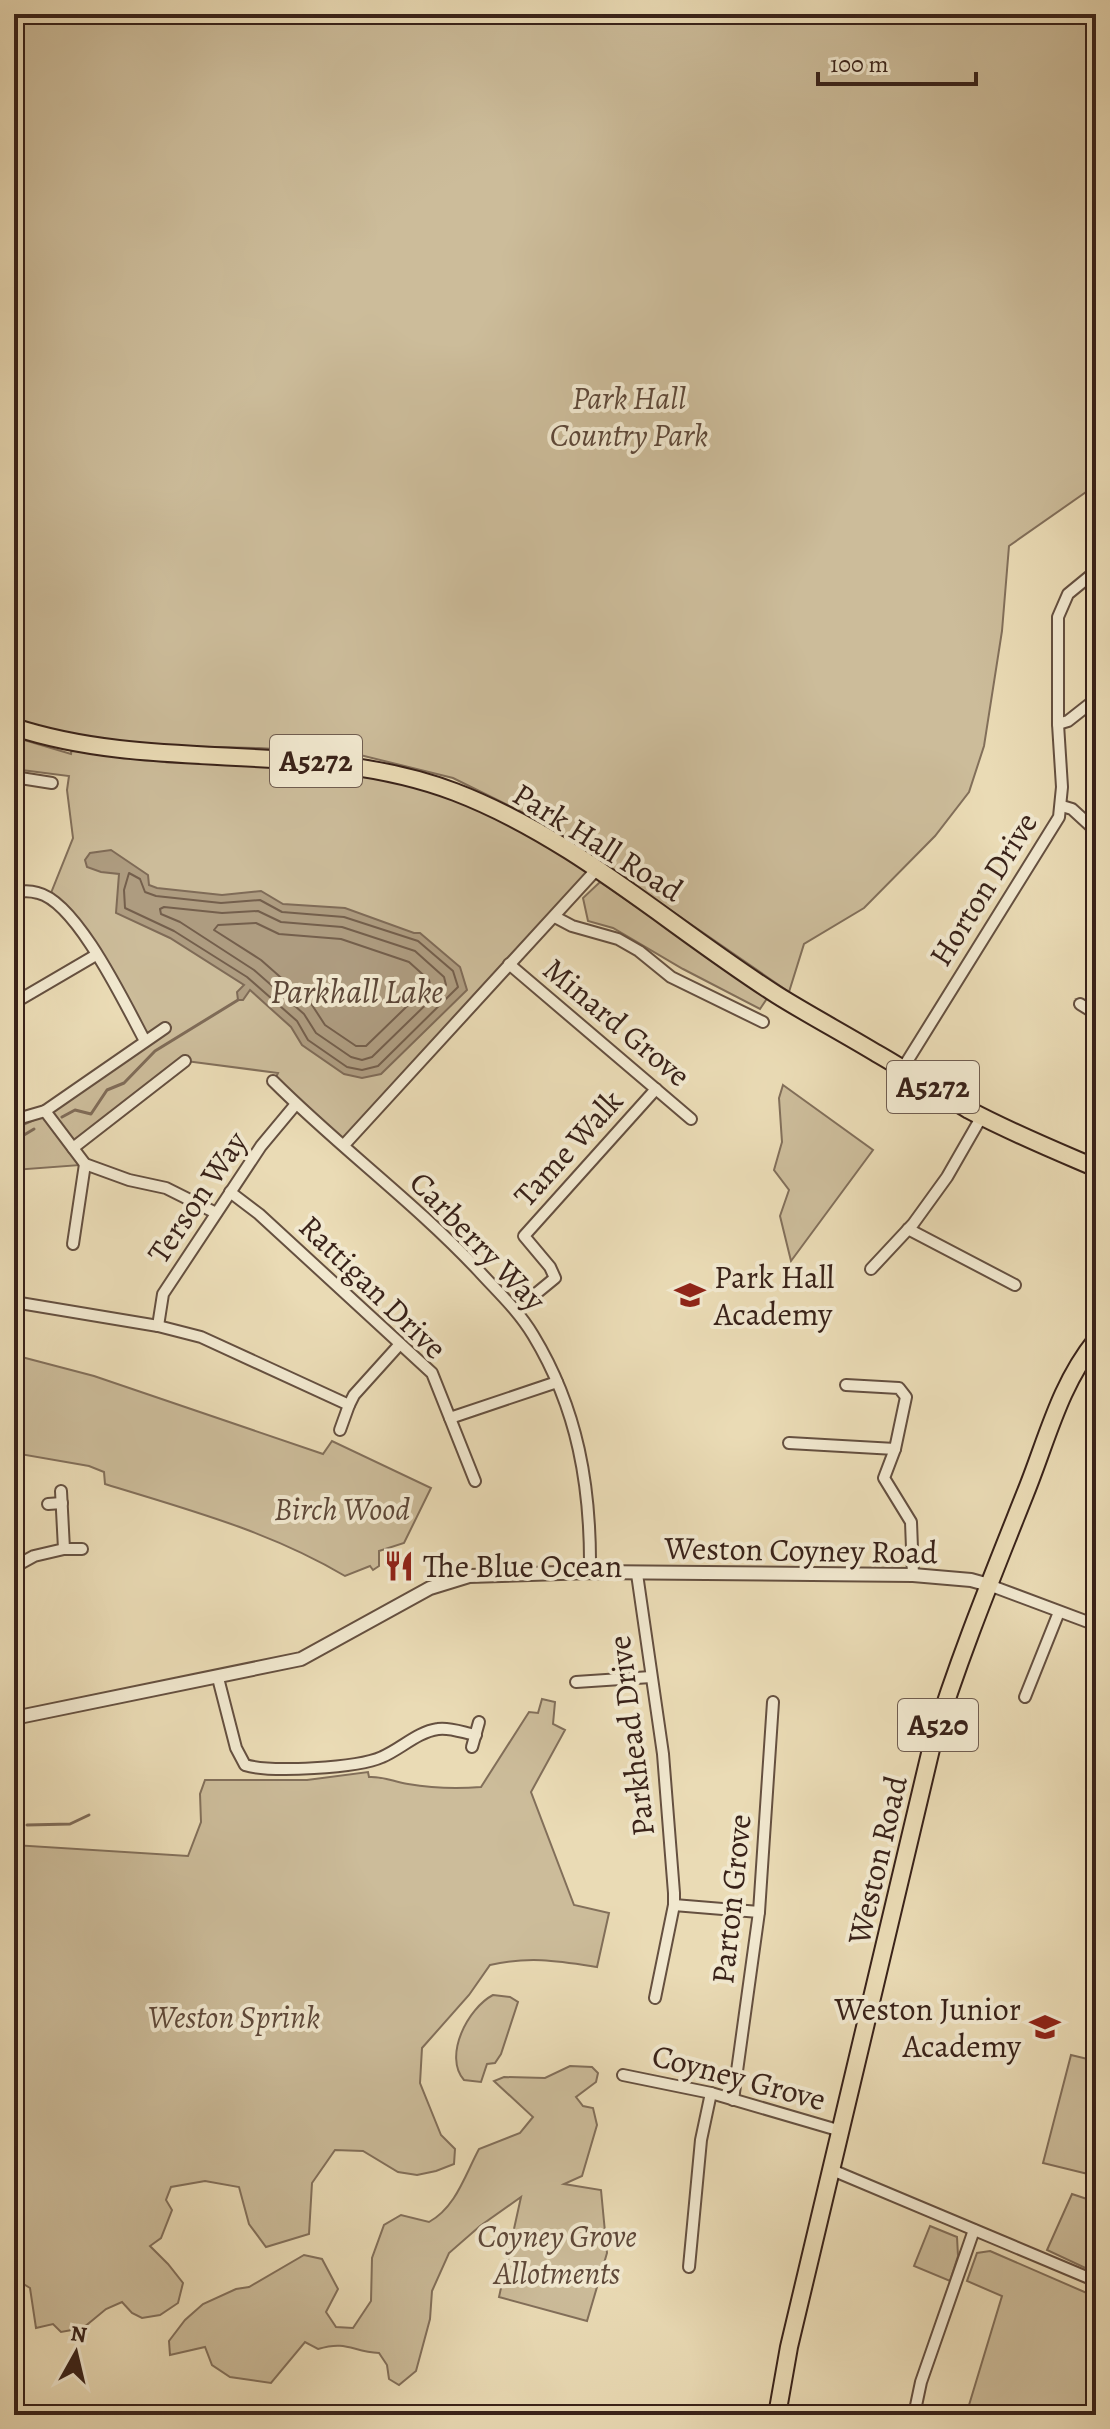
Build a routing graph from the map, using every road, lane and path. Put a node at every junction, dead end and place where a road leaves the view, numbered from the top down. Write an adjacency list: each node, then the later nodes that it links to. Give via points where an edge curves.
1 (1096, 571): 3 (street, Horton Drive, via 1068,594 1058,617)
2 (1096, 699): 3 (street)
3 (1058, 724): 7 (street, Horton Drive)
4 (14, 727): 9 (main road, Park Hall Road / A5272, via 105,748 366,767 488,805)
5 (14, 777): 6 (street)
6 (52, 783)
7 (1062, 806): 8 (street); 21 (street, Horton Drive)
8 (1096, 831)
9 (597, 869): 11 (street); 21 (main road, Park Hall Road / A5272, via 777,995)
10 (14, 893): 12 (street, via 49,898 83,931)
11 (555, 917): 13 (street); 17 (street, via 618,939 671,977)
12 (96, 955): 14 (street); 19 (street)
13 (509, 964): 23 (street, Minard Grove); 29 (street)
14 (14, 1003)
15 (1080, 1004): 16 (street)
16 (1096, 1014)
17 (763, 1022)
18 (165, 1028): 19 (street)
19 (145, 1041): 25 (street)
20 (185, 1061): 30 (street)
21 (903, 1068): 26 (main road, Park Hall Road / A5272)
22 (273, 1081): 24 (street, Carberry Way)
23 (656, 1089): 27 (street, Minard Grove); 40 (street, Tame Walk, via 524,1236 555,1278)
24 (296, 1104): 29 (street, Carberry Way); 33 (street, Terson Way)
25 (45, 1111): 28 (street); 30 (street)
26 (982, 1116): 32 (main road, Park Hall Road / A5272); 35 (street, via 947,1177)
27 (691, 1119)
28 (14, 1120)
29 (344, 1145): 40 (street, Carberry Way, via 458,1248)
30 (73, 1148): 31 (street)
31 (85, 1164): 34 (street, via 166,1188); 36 (street)
32 (1096, 1168)
33 (230, 1192): 34 (street, Terson Way); 43 (street, Rattigan Drive)
34 (216, 1213): 41 (street, Terson Way, via 163,1294)
35 (908, 1229): 37 (street); 38 (street)
36 (73, 1244)
37 (871, 1269)
38 (1015, 1285)
39 (14, 1302): 41 (street)
40 (516, 1310): 44 (street, Carberry Way)
41 (158, 1326): 46 (street, via 201,1337)
42 (1096, 1340): 61 (main road, Weston Road / A520, via 1053,1415)
43 (400, 1344): 46 (street); 47 (street, Rattigan Drive, via 432,1373)
44 (557, 1382): 47 (street); 58 (street, Carberry Way, via 588,1493)
45 (846, 1385): 50 (street, via 899,1388 906,1397)
46 (349, 1405): 48 (street)
47 (450, 1418): 51 (street, Rattigan Drive)
48 (340, 1430)
49 (789, 1443): 50 (street)
50 (895, 1449): 60 (street, via 884,1478 911,1522)
51 (475, 1481)
52 (61, 1491): 53 (street)
53 (62, 1503): 54 (street); 55 (street)
54 (48, 1504)
55 (64, 1549): 56 (street); 57 (street)
56 (82, 1549)
57 (14, 1567)
58 (590, 1572): 59 (street, Weston Coyney Road); 65 (street, Weston Coyney Road, via 469,1576 430,1588 301,1659)
59 (637, 1574): 60 (street, Weston Coyney Road); 64 (street, Parkhead Drive)
60 (913, 1575): 61 (street, Weston Coyney Road)
61 (989, 1585): 62 (street); 79 (main road, Weston Road / A520, via 932,1745)
62 (1059, 1612): 63 (street); 67 (street)
63 (1096, 1625)
64 (651, 1677): 66 (street); 73 (street, Parkhead Drive, via 663,1754)
65 (218, 1678): 69 (street, Weston Coyney Road); 71 (street, via 236,1748 245,1765 260,1769 380,1759 441,1728)
66 (576, 1682)
67 (1025, 1697)
68 (773, 1702): 74 (street, Parton Grove)
69 (14, 1718)
70 (479, 1722): 71 (street)
71 (476, 1735): 72 (street)
72 (472, 1747)
73 (674, 1905): 74 (street); 75 (street, Parkhead Drive)
74 (759, 1912): 78 (street, Parton Grove)
75 (655, 1998)
76 (623, 2075): 77 (street, Coyney Grove)
77 (711, 2093): 78 (street, Coyney Grove); 82 (street, via 701,2140)
78 (733, 2100): 79 (street, Coyney Grove)
79 (841, 2131): 80 (main road, Weston Road / A520)
80 (832, 2170): 81 (street); 84 (main road, Weston Road / A520)
81 (974, 2230): 83 (street); 85 (street)
82 (689, 2267)
83 (1096, 2281)
84 (777, 2415)
85 (914, 2415)

